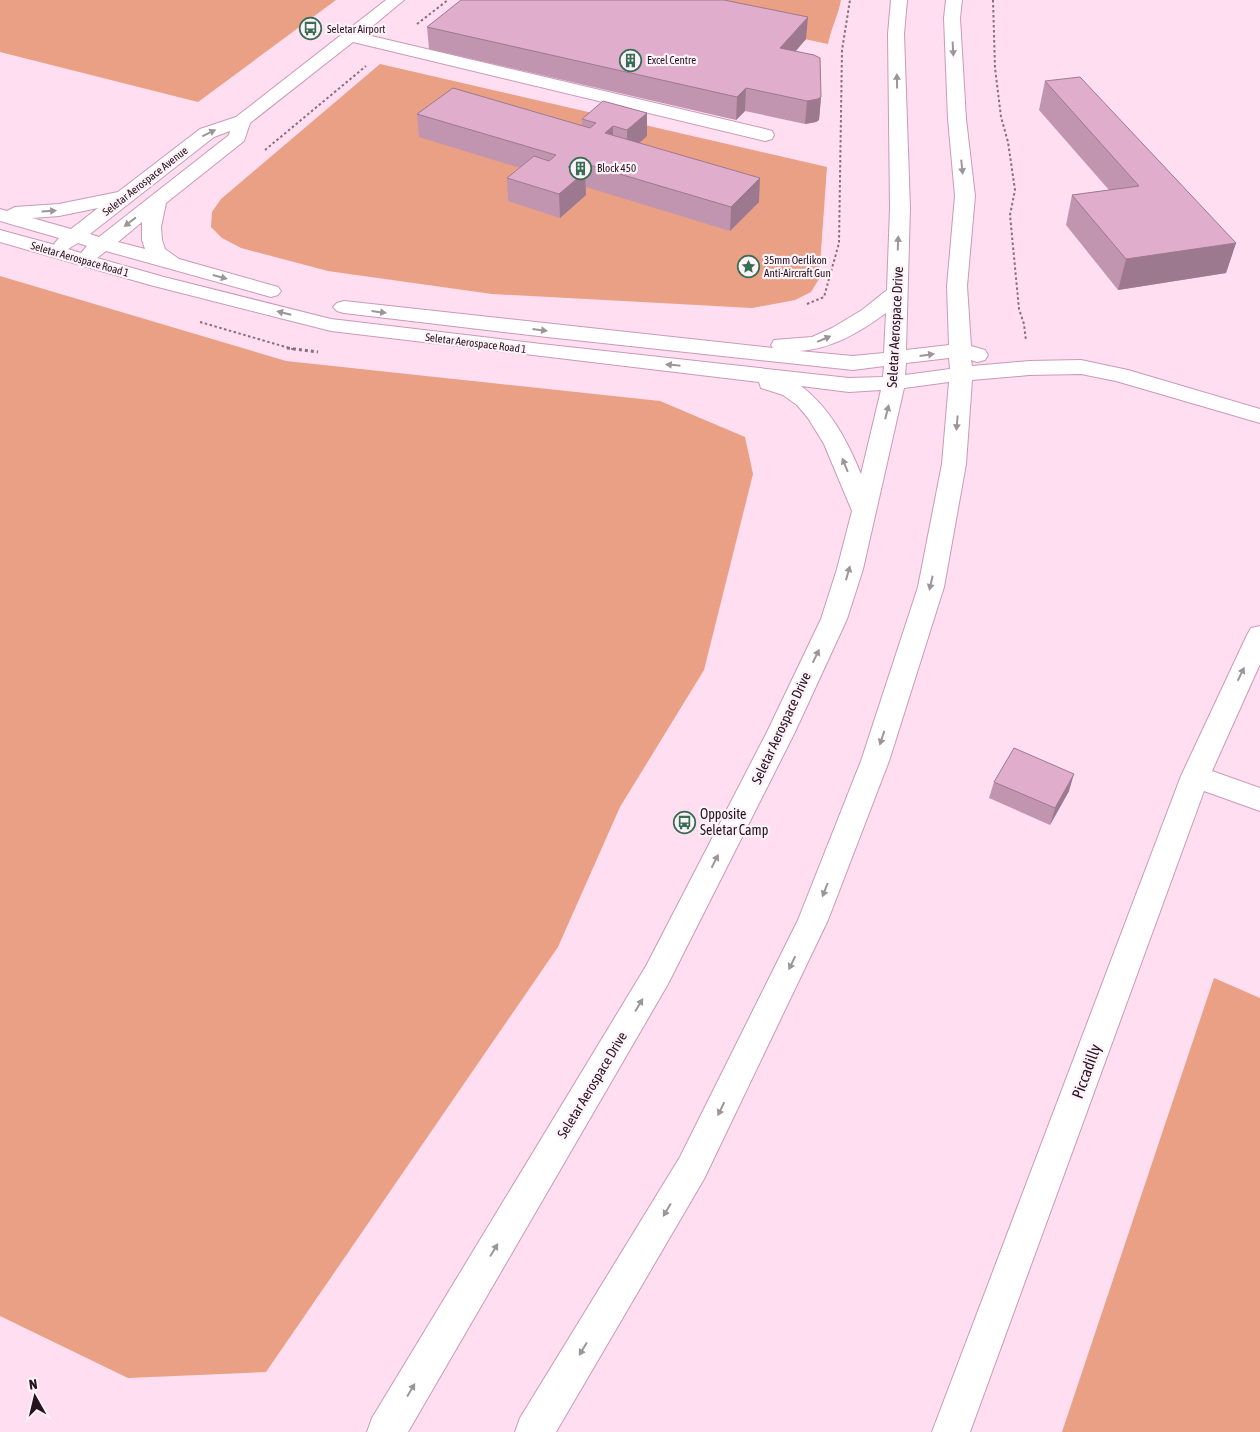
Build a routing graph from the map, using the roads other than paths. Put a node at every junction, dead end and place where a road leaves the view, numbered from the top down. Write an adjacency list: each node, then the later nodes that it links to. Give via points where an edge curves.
1 (396, 0): 4 (street, Seletar Aerospace Avenue)
2 (899, 0): 18 (street, Seletar Aerospace Drive, one-way to 2, via 900,208 896,34)
3 (954, 0): 21 (street, one-way to 21, via 957,119 965,196 957,286)
4 (350, 36): 6 (street); 7 (street, Seletar Aerospace Avenue)
5 (433, 41): 6 (street)
6 (419, 53): 8 (street)
7 (242, 121): 9 (street, Seletar Aerospace Avenue, one-way to 7, via 207,132); 10 (street, Seletar Aerospace Avenue, via 237,137)
8 (765, 135)
9 (129, 194): 11 (street, one-way to 9, via 92,205); 13 (street, Seletar Aerospace Avenue)
10 (157, 201): 14 (street, Seletar Aerospace Avenue, one-way to 14); 17 (street, via 151,224 152,239 158,252)
11 (0, 214): 13 (street, Seletar Aerospace Road 1)
12 (0, 236): 15 (street, Seletar Aerospace Road 1)
13 (74, 237): 14 (street, Seletar Aerospace Road 1); 15 (street, Seletar Aerospace Avenue)
14 (102, 244): 16 (street, Seletar Aerospace Avenue); 17 (street, Seletar Aerospace Road 1)
15 (53, 252): 16 (street, Seletar Aerospace Road 1)
16 (82, 260): 20 (street, Seletar Aerospace Road 1, one-way to 16, via 331,325)
17 (173, 264): 20 (street, Seletar Aerospace Road 1, one-way to 20, via 324,305)
18 (897, 292): 19 (street, Seletar Aerospace Drive); 20 (street, one-way to 18, via 816,342 873,314)
19 (894, 360): 20 (street, Seletar Aerospace Road 1, via 853,363); 21 (street, Seletar Aerospace Road 1, one-way to 21); 22 (street, Seletar Aerospace Drive)
20 (722, 361): 22 (street, Seletar Aerospace Road 1, via 849,385); 24 (street, one-way to 20, via 829,431 811,405 790,389)
21 (961, 362): 22 (street, Seletar Aerospace Road 1); 23 (street, via 1029,368 1081,367 1120,375); 29 (street, one-way to 29, via 954,464 931,587 875,761 814,920 692,1168)
22 (894, 383): 24 (street, Seletar Aerospace Drive, one-way to 22)
23 (1260, 416)
24 (862, 510): 28 (street, Seletar Aerospace Drive, one-way to 24, via 662,966 781,732 834,619 850,568)
25 (1260, 635): 26 (street, Piccadilly, one-way to 25)
26 (1195, 776): 27 (street); 30 (street, Piccadilly)
27 (1260, 800)
28 (386, 1432)
29 (534, 1432)
30 (951, 1432)

